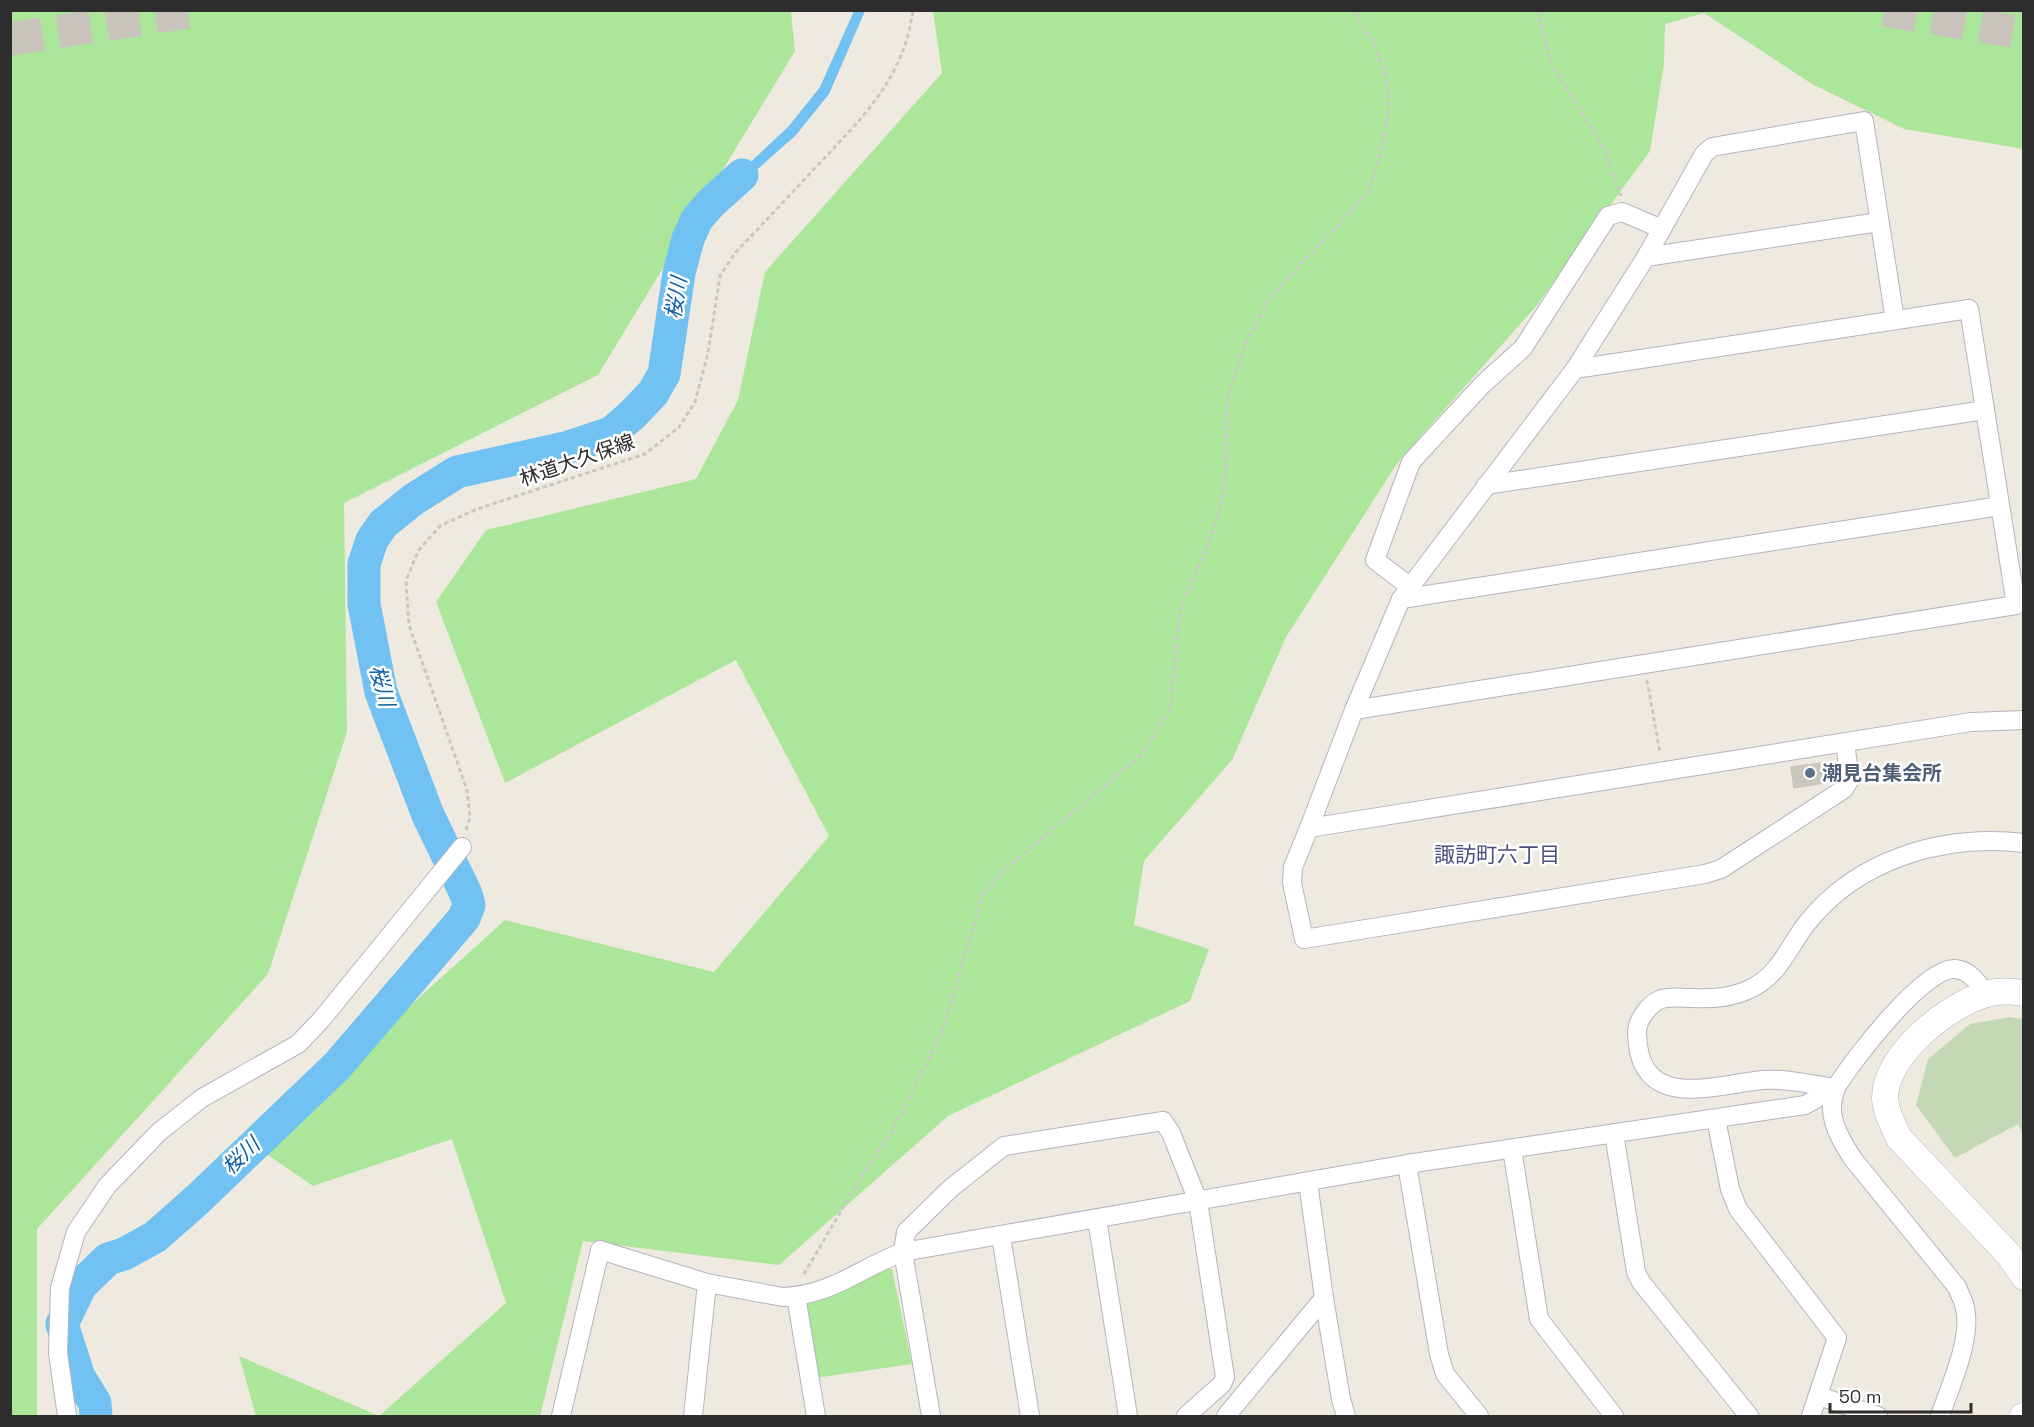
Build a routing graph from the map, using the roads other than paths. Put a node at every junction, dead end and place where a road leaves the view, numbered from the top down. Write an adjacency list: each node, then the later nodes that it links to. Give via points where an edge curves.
1 (1879, 222): 2 (street, via 1864,122 1712,147 1704,154); 3 (street); 4 (street)
2 (1662, 229): 3 (street); 9 (street, via 1622,212 1608,216 1523,348 1483,384 1411,462 1375,560)
3 (1646, 257): 5 (street)
4 (1895, 320): 5 (street); 6 (street, via 1969,309)
5 (1575, 369): 7 (street)
6 (1985, 410): 7 (street); 8 (street)
7 (1486, 485): 9 (street)
8 (2000, 506): 9 (street); 10 (street, via 2016,605)
9 (1405, 592): 10 (street)
10 (1354, 710): 13 (street)
11 (2024, 720): 12 (street, via 1971,722)
12 (1845, 743): 13 (street); 13 (street, via 1850,779 1844,789 1721,868 1705,874 1304,939 1292,883 1293,867)
13 (1309, 828)
14 (2024, 843): 18 (street, via 1994,840 1941,845 1868,872 1833,894 1767,979 1732,996 1660,1000 1647,1009 1637,1028 1642,1066 1657,1081 1672,1088 1689,1090 1764,1080)
15 (462, 846): 33 (street, via 298,1044 202,1098 159,1132 107,1186 76,1232 60,1288 58,1353)
16 (2024, 993): 17 (street)
17 (1986, 994): 18 (street, via 1970,974 1954,969 1929,978 1877,1030); 28 (street, via 1935,1020 1919,1036 1893,1072 1885,1098 1899,1138 2009,1255)
18 (1835, 1088): 19 (street, via 1805,1105); 48 (street, via 1834,1120 1852,1159 1956,1287 1965,1305 1967,1326 1962,1349)
19 (1716, 1119): 20 (street); 32 (street, via 1730,1189 1738,1209 1837,1338)
20 (1614, 1133): 21 (street); 45 (street, via 1636,1272)
21 (1512, 1149): 22 (street); 44 (street, via 1539,1319)
22 (1407, 1164): 23 (street); 43 (street, via 1442,1364 1445,1374)
23 (1308, 1182): 24 (street); 31 (street)
24 (1198, 1201): 25 (street); 27 (street, via 1163,1121 1004,1146 951,1188 906,1232); 40 (street, via 1225,1377)
25 (1097, 1219): 26 (street); 39 (street)
26 (1001, 1236): 27 (street); 38 (street)
27 (903, 1252): 30 (street, via 846,1281); 37 (street)
28 (2024, 1277)
29 (708, 1283): 30 (street); 34 (street, via 600,1250); 35 (street)
30 (796, 1296): 36 (street)
31 (1324, 1298): 41 (street); 42 (street)
32 (1819, 1396): 46 (street); 47 (street)
33 (67, 1416)
34 (561, 1416)
35 (693, 1416)
36 (816, 1416)
37 (931, 1416)
38 (1030, 1416)
39 (1128, 1416)
40 (1186, 1416)
41 (1226, 1416)
42 (1346, 1416)
43 (1479, 1416)
44 (1614, 1416)
45 (1749, 1416)
46 (1811, 1416)
47 (1878, 1416)
48 (1940, 1416)

